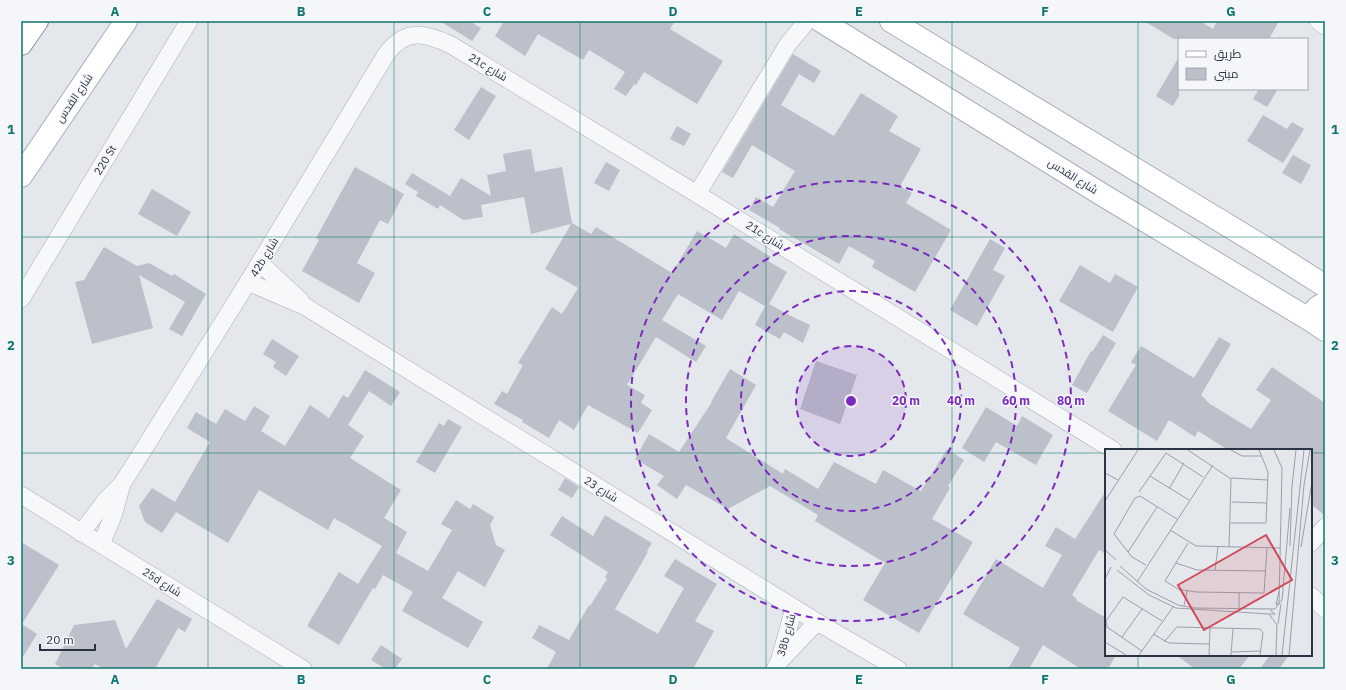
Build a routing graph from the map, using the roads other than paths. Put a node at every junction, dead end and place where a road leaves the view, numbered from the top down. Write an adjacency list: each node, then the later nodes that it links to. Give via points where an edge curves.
1 (37, 21): 10 (main road)
2 (126, 21): 11 (main road, شارع القدس)
3 (189, 21): 16 (street, 220 St)
4 (807, 21): 12 (street, via 788,44)
5 (821, 21): 19 (main road, شارع القدس)
6 (891, 21): 15 (main road)
7 (1318, 21): 8 (street)
8 (1325, 26)
9 (410, 35): 12 (street, 21c شارع, via 435,38 450,45); 13 (street, 42b شارع, via 400,39 388,53)
10 (21, 44)
11 (21, 176)
12 (697, 194): 20 (street, 21c شارع)
13 (260, 262): 14 (street, 42b شارع); 18 (street, شارع 23)
14 (248, 282): 18 (street, شارع 23); 21 (street, 42b شارع)
15 (1325, 286)
16 (21, 298)
17 (1325, 304): 19 (main road, via 1320,305 1312,317)
18 (306, 307): 28 (street, شارع 23)
19 (1319, 326)
20 (1111, 449)
21 (122, 484): 24 (street, 42b شارع, via 106,500); 26 (street, 42b شارع, via 113,516)
22 (21, 495): 24 (street, 25d شارع)
23 (1325, 527): 25 (street)
24 (81, 533): 26 (street, 25d شارع)
25 (1312, 542)
26 (101, 544): 32 (street, 25d شارع)
27 (1312, 597): 29 (street)
28 (794, 608): 30 (street, شارع 23); 31 (street, 38b شارع)
29 (1325, 609)
30 (817, 622): 31 (street, 38b شارع); 33 (street, شارع 23)
31 (777, 665)
32 (303, 669)
33 (898, 669)

